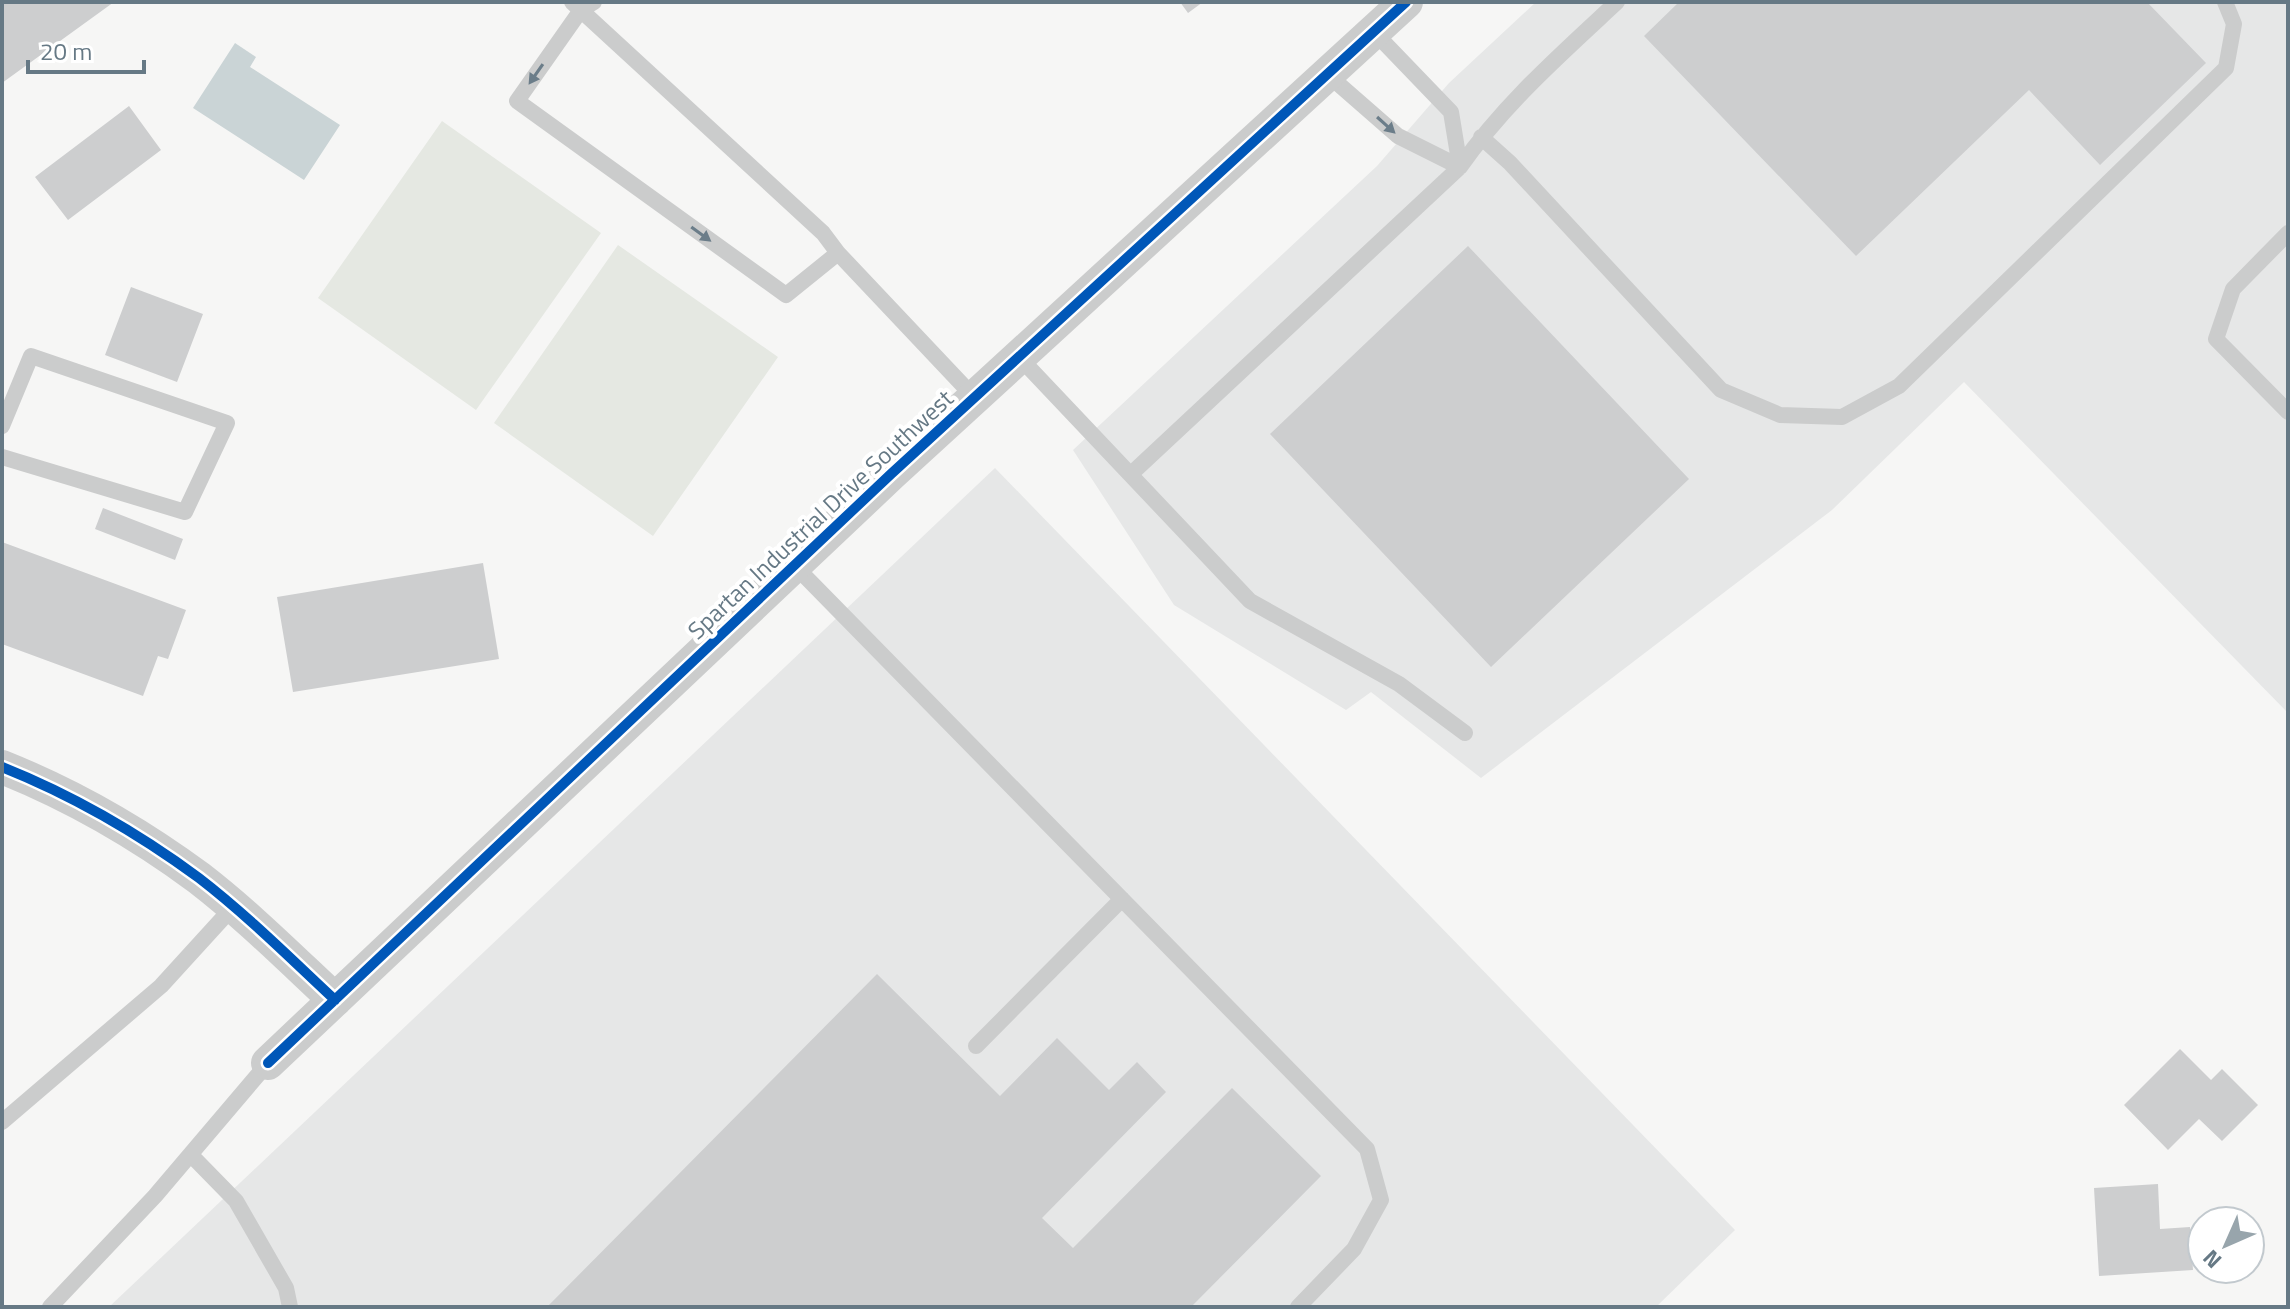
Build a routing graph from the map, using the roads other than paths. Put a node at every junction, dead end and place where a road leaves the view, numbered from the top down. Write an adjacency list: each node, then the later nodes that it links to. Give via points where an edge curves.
1 (1406, 2): 5 (street, Spartan Industrial Drive Southwest)
2 (1617, 2): 7 (lane)
3 (2225, 2): 7 (lane, via 2234,24 2226,68 1899,386 1842,417 1780,415 1721,390)
4 (582, 5): 10 (lane); 10 (lane, one-way to 10, via 517,101 786,295)
5 (1374, 32): 6 (street, Spartan Industrial Drive Southwest); 8 (lane, via 1451,112)
6 (1327, 74): 8 (lane, one-way to 8, via 1398,136); 11 (street, Spartan Industrial Drive Southwest)
7 (1481, 137): 8 (lane)
8 (1460, 167): 16 (lane)
9 (2288, 233): 13 (lane, via 2233,289 2216,339)
10 (838, 253): 12 (lane)
11 (1019, 357): 12 (street, Spartan Industrial Drive Southwest); 16 (lane)
12 (974, 397): 17 (street, Spartan Industrial Drive Southwest)
13 (2288, 412)
14 (2, 426): 15 (lane, via 31,356 227,423 185,512)
15 (2, 457)
16 (1131, 474): 18 (lane, via 1250,601 1399,684)
17 (794, 565): 20 (lane); 22 (street, Spartan Industrial Drive Southwest)
18 (1465, 733)
19 (2, 767): 21 (street, via 110,819)
20 (1122, 899): 23 (lane); 29 (lane, via 1367,1149 1381,1200 1354,1249)
21 (233, 907): 22 (street); 25 (lane, via 161,986)
22 (335, 1000): 24 (street, Spartan Industrial Drive Southwest)
23 (976, 1046)
24 (268, 1063): 26 (lane)
25 (2, 1122)
26 (191, 1155): 27 (lane); 28 (lane, via 236,1201 286,1288)
27 (50, 1307)
28 (290, 1307)
29 (1298, 1307)

